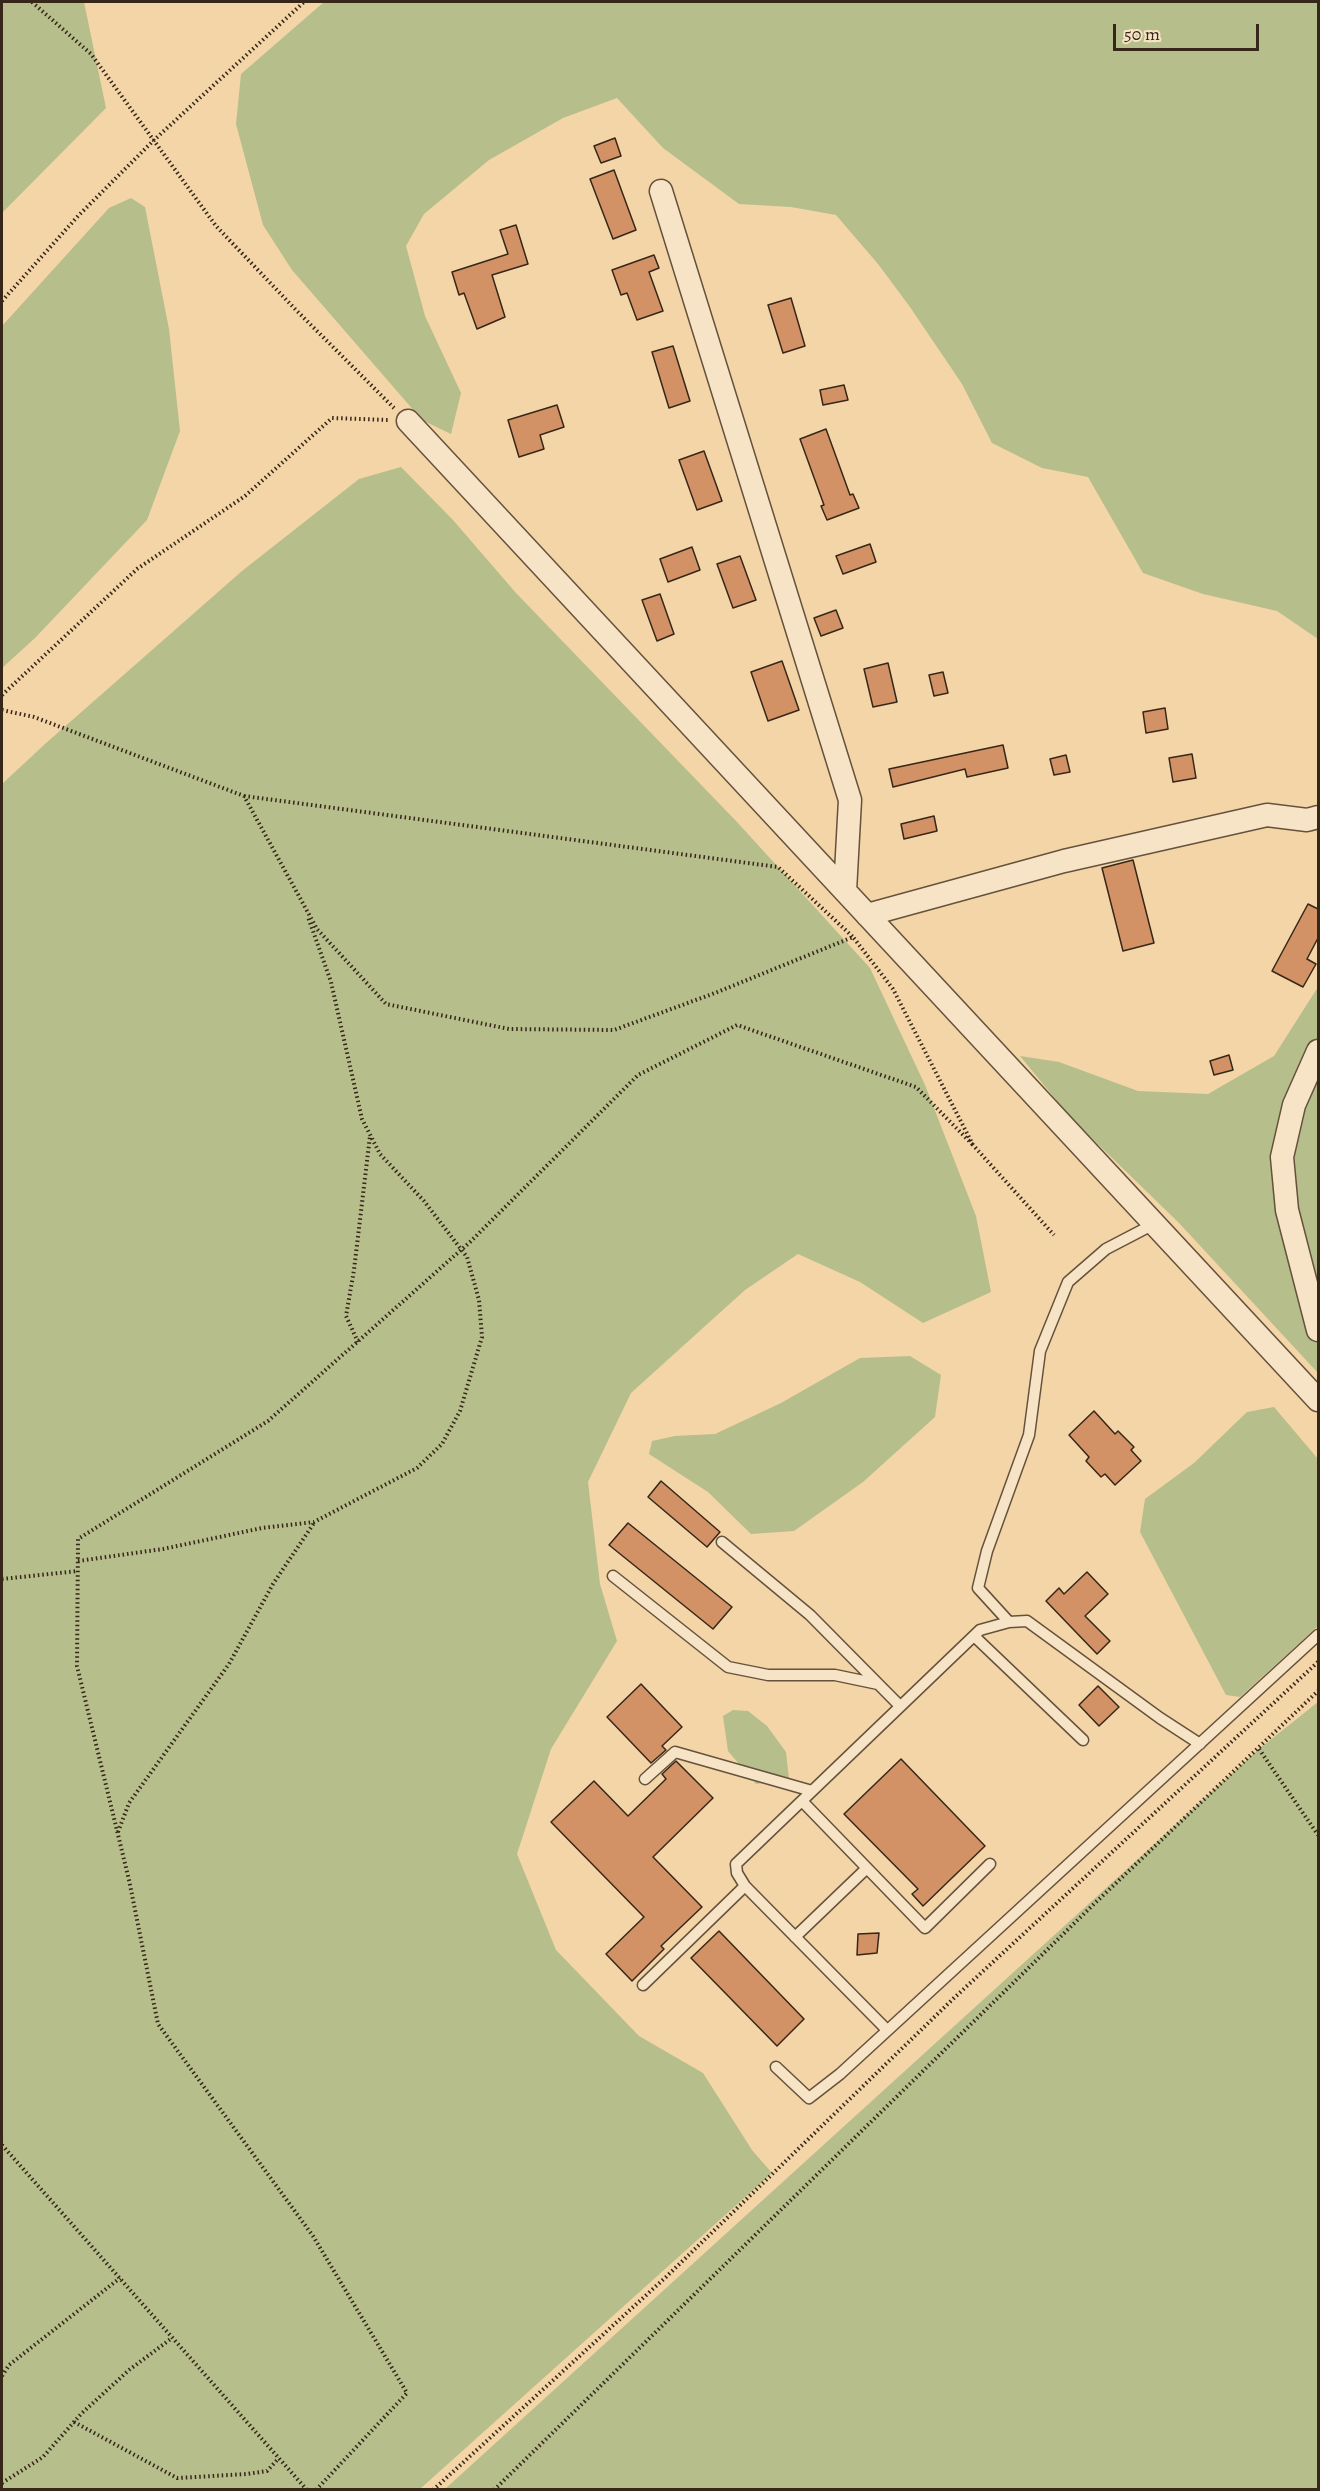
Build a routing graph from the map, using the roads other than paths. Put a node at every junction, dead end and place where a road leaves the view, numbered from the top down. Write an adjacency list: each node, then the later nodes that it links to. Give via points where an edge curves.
1 (661, 192): 4 (street, via 850,800)
2 (408, 421): 4 (street)
3 (1318, 817): 5 (street, via 1307,820 1267,815 1064,861)
4 (845, 891): 5 (street)
5 (867, 915): 7 (street)
6 (1318, 1051): 8 (street, via 1294,1105 1282,1157 1287,1210)
7 (1154, 1224): 9 (street); 12 (lane, via 1106,1249 1068,1282 1040,1351 1029,1435 987,1551 978,1588)
8 (1318, 1330)
9 (1318, 1400)
10 (723, 1542): 15 (lane, via 810,1615)
11 (613, 1576): 15 (lane, via 728,1667 768,1675 835,1675)
12 (1009, 1622): 14 (lane, via 980,1630); 18 (lane, via 1028,1621)
13 (1318, 1635): 18 (lane)
14 (974, 1636): 16 (lane); 17 (lane)
15 (878, 1684): 16 (lane)
16 (900, 1706): 20 (lane)
17 (1083, 1740)
18 (1200, 1744): 27 (lane)
19 (645, 1779): 20 (lane, via 675,1752)
20 (812, 1791): 21 (lane)
21 (802, 1801): 23 (lane); 24 (lane, via 736,1864)
22 (990, 1864): 23 (lane, via 925,1928)
23 (867, 1868): 25 (lane)
24 (745, 1886): 25 (lane); 26 (lane)
25 (795, 1937): 27 (lane)
26 (643, 1985)
27 (887, 2030): 28 (lane, via 808,2098)
28 (776, 2067)

